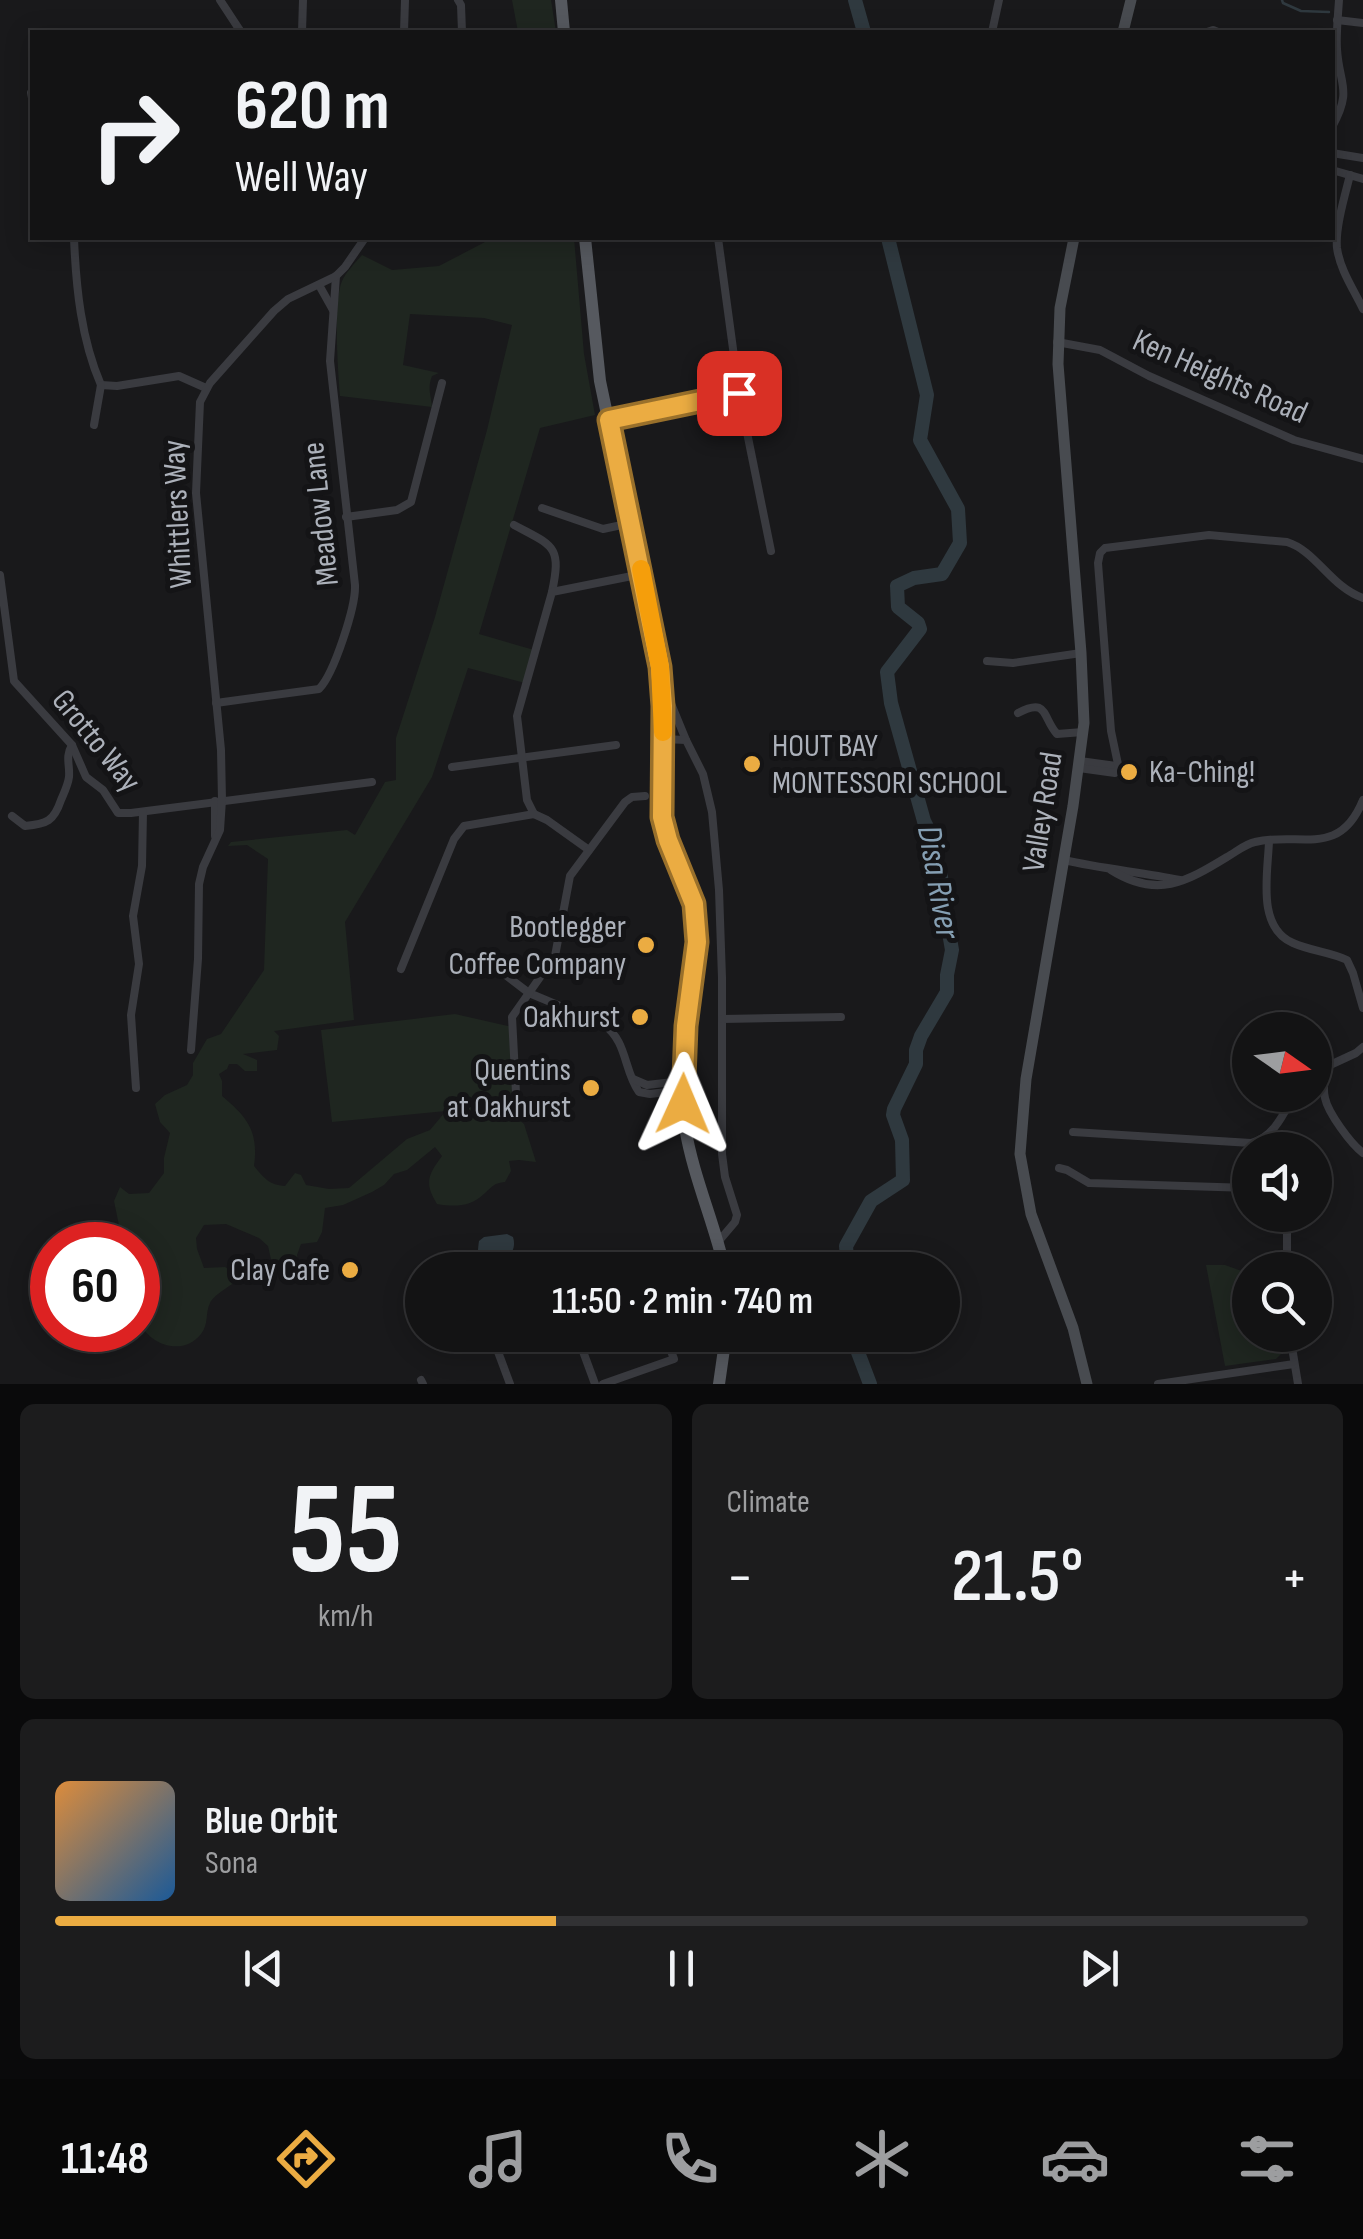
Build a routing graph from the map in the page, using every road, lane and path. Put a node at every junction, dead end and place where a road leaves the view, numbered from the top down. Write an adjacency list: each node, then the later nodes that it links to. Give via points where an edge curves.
1 (220, 0): 11 (street)
2 (303, 0): 12 (street)
3 (406, 0): 13 (street)
4 (458, 0): 14 (street)
5 (561, 0): 15 (main road)
6 (999, 0): 16 (street)
7 (1131, 0): 17 (street)
8 (1339, 0): 9 (street)
9 (1337, 20): 10 (street); 18 (street, via 1345,91)
10 (1363, 23)
11 (239, 30)
12 (305, 30)
13 (404, 30)
14 (462, 30)
15 (564, 30)
16 (992, 30)
17 (1124, 30)
18 (1335, 122)
19 (1335, 153): 20 (street)
20 (1363, 158)
21 (1335, 171): 22 (street)
22 (1350, 175): 23 (street); 31 (street, via 1337,248)
23 (1363, 178)
24 (74, 240): 35 (street, via 85,337)
25 (364, 240): 29 (street)
26 (584, 240): 38 (main road)
27 (718, 240): 37 (street)
28 (1074, 240): 33 (street, Valley Road)
29 (336, 276): 30 (street); 32 (street, Meadow Lane)
30 (319, 286): 32 (street); 36 (street, via 288,299)
31 (1363, 309)
32 (332, 310): 42 (street, Meadow Lane, via 330,372)
33 (1058, 342): 40 (street, Ken Heights Road, via 1100,350 1294,440); 50 (street, Valley Road)
34 (442, 383): 42 (street, via 410,502)
35 (102, 385): 36 (street, via 179,376); 39 (street)
36 (206, 388): 53 (street, Whittlers Way, via 196,493)
37 (739, 393): 38 (street); 45 (street)
38 (609, 420): 43 (main road)
39 (94, 424)
40 (1363, 459)
41 (542, 508): 43 (street, via 602,529)
42 (346, 517): 53 (street, Meadow Lane, via 355,598 325,683 314,691)
43 (631, 523): 46 (main road)
44 (514, 525): 48 (street, via 552,549)
45 (771, 551)
46 (642, 574): 48 (street); 52 (main road)
47 (0, 575): 58 (street, Grotto Way, via 14,681)
48 (552, 592): 60 (street, via 518,713)
49 (1363, 598): 61 (street, via 1288,542 1209,534 1102,550 1110,723 1118,758 1116,766)
50 (1081, 653): 51 (street, via 1013,664); 55 (street, Valley Road)
51 (987, 661)
52 (661, 680): 56 (main road); 57 (street)
53 (216, 702): 66 (street, Whittlers Way)
54 (1018, 713): 55 (street, via 1039,707 1058,734)
55 (1083, 732): 61 (street, Valley Road)
56 (662, 740): 57 (street); 82 (main road, via 662,817 696,922)
57 (686, 740): 78 (street, via 710,797)
58 (72, 745): 67 (street, Grotto Way, via 86,777 116,812); 69 (street, via 54,818 26,826)
59 (616, 745): 60 (street)
60 (521, 758): 62 (street); 68 (street)
61 (1079, 765): 72 (street, Valley Road)
62 (452, 767)
63 (372, 782): 66 (street, Grotto Way)
64 (645, 796): 71 (street, via 625,802)
65 (1363, 800): 70 (street, via 1334,835)
66 (218, 801): 67 (street, Grotto Way); 80 (street, Whittlers Way, via 220,827 198,884)
67 (143, 812): 83 (street, via 134,911 140,964 131,1015)
68 (534, 814): 71 (street); 74 (street, via 460,828)
69 (12, 816)
70 (1269, 841): 72 (street, via 1247,845 1180,880); 76 (street, via 1271,920 1290,942 1347,960)
71 (590, 850): 75 (street, via 568,880 554,956)
72 (1064, 860): 105 (street, Valley Road, via 1026,1079 1020,1154 1031,1214)
73 (495, 966): 75 (street)
74 (401, 969)
75 (529, 993): 82 (street, via 612,1031 630,1076); 84 (street, via 511,1019)
76 (1363, 1008)
77 (841, 1017): 78 (street)
78 (722, 1018): 93 (street, via 723,1162 737,1215)
79 (1363, 1048): 81 (street)
80 (191, 1050)
81 (1332, 1063)
82 (682, 1085): 93 (main road, via 688,1143)
83 (136, 1088)
84 (516, 1092)
85 (1284, 1112): 88 (street)
86 (1332, 1112): 90 (street)
87 (1074, 1132): 89 (street)
88 (1272, 1132)
89 (1232, 1141)
90 (1363, 1153)
91 (1059, 1168): 92 (street, via 1089,1183)
92 (1232, 1187)
93 (718, 1243): 94 (main road)
94 (720, 1252)
95 (498, 1352): 101 (street)
96 (583, 1352): 102 (street)
97 (671, 1352): 103 (street, via 674,1359)
98 (724, 1352): 104 (main road)
99 (1292, 1352): 100 (street)
100 (1294, 1364): 106 (street); 107 (street)
101 (510, 1384)
102 (595, 1384)
103 (603, 1384)
104 (719, 1384)
105 (1087, 1384)
106 (1158, 1384)
107 (1298, 1384)

